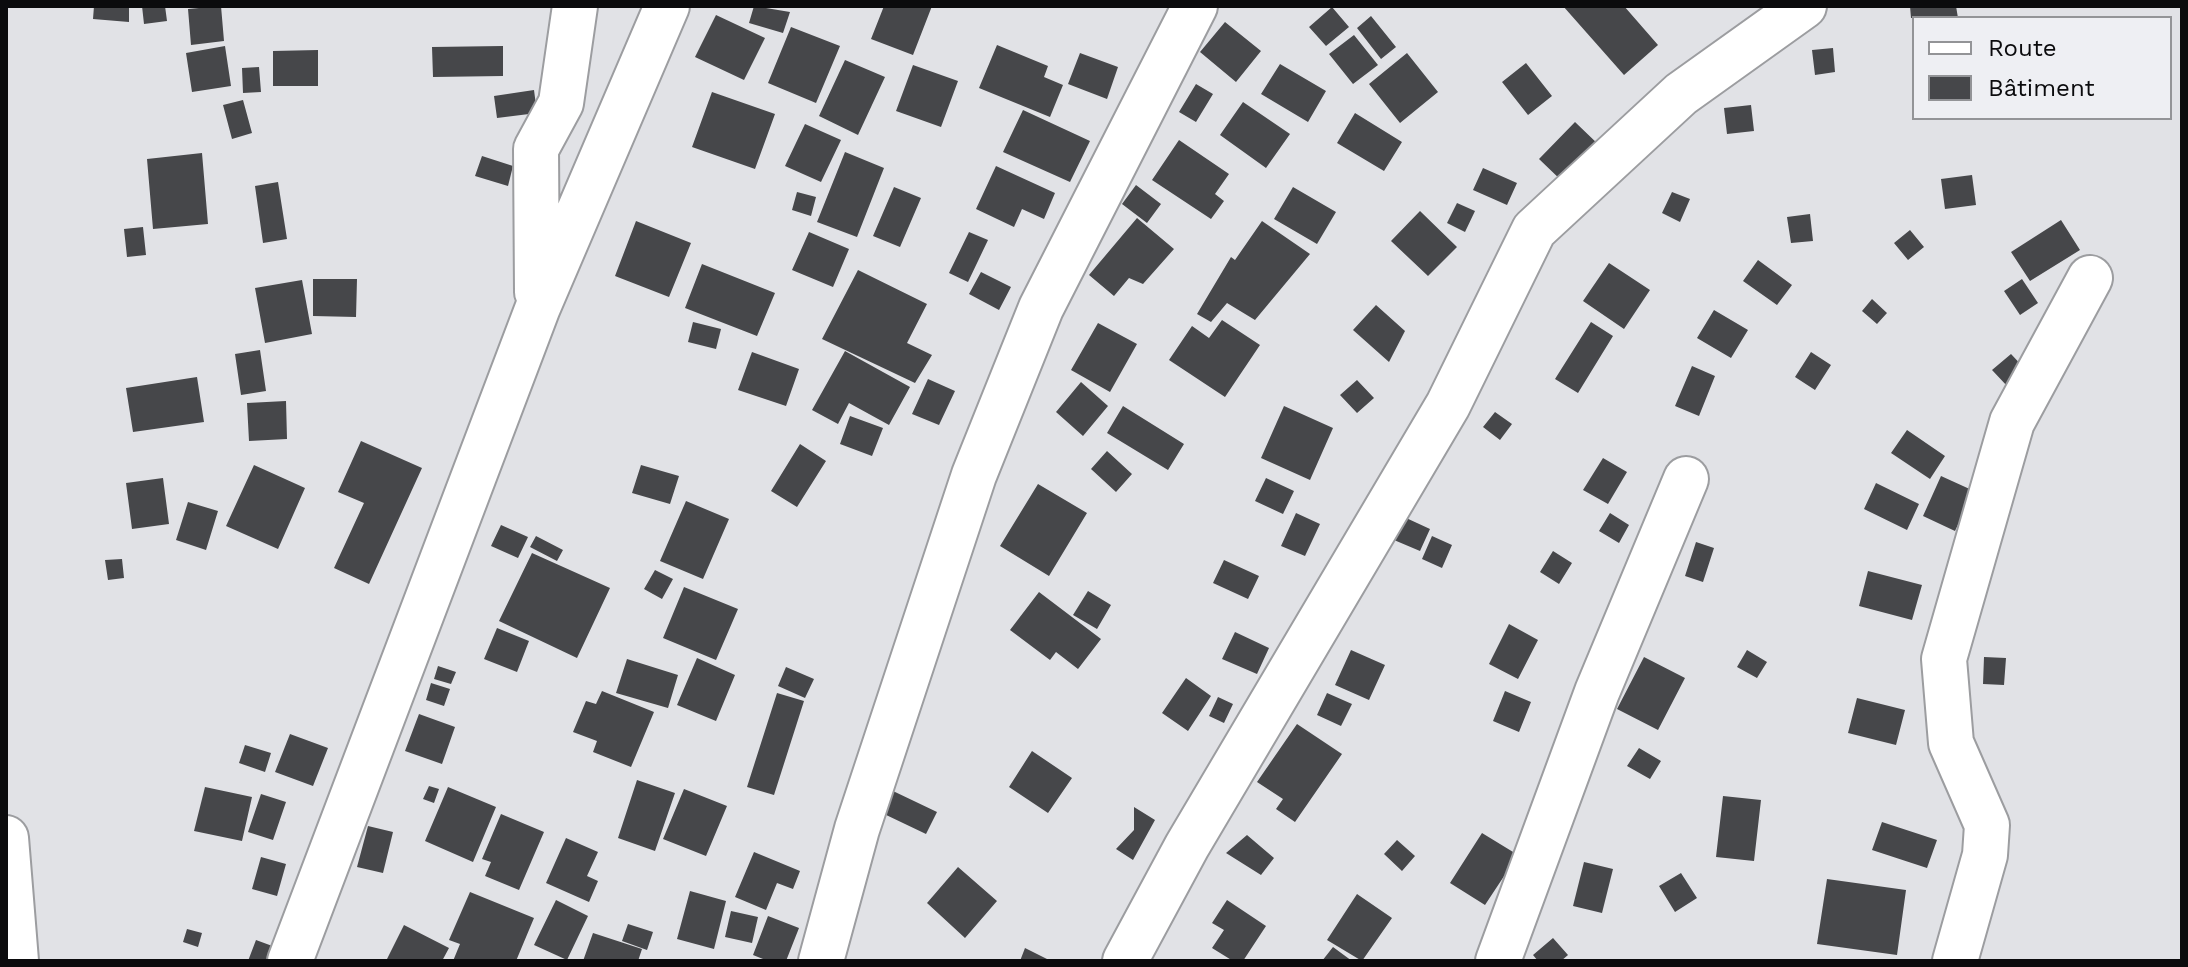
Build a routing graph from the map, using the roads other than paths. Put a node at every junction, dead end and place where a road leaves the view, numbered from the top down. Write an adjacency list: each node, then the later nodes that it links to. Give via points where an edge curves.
1 (575, 6): 6 (street, via 561,103 536,149)
2 (667, 6): 6 (street)
3 (1195, 6): 11 (street, via 1041,308 974,475 857,829)
4 (1804, 6): 12 (street, via 1681,94 1534,230 1448,405 1187,846)
5 (2090, 278): 14 (street, via 2012,422 1944,659 1951,743 1987,825 1985,855)
6 (538, 307): 10 (street)
7 (1686, 479): 13 (street, via 1597,692)
8 (6, 838): 9 (street)
9 (16, 961)
10 (290, 961)
11 (821, 961)
12 (1125, 961)
13 (1498, 961)
14 (1955, 961)

